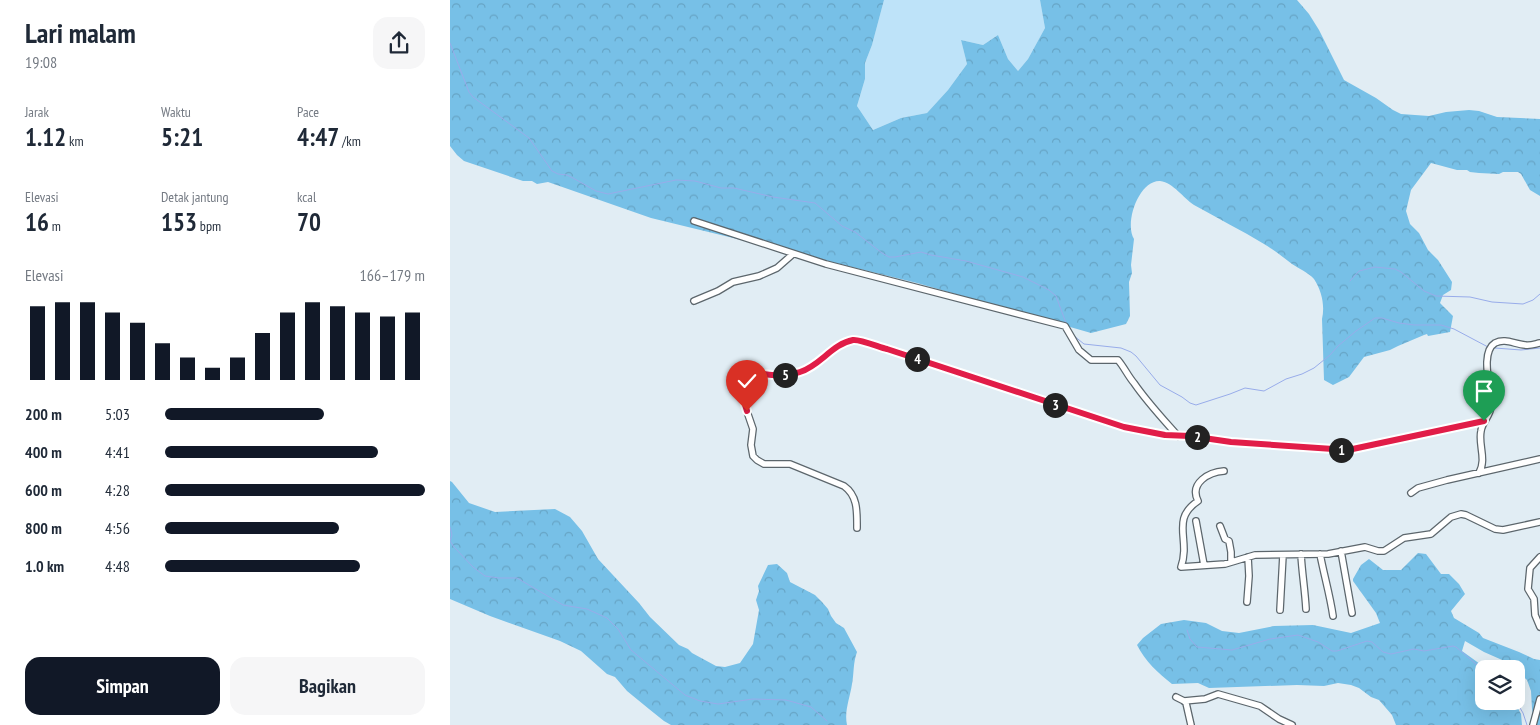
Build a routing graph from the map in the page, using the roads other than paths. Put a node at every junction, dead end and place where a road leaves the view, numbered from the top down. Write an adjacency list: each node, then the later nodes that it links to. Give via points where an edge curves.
1 (694, 221): 2 (street)
2 (793, 254): 3 (street, via 777,268 733,282); 6 (street, via 1064,326 1079,350 1091,360 1118,360)
3 (694, 301)
4 (1540, 343): 5 (street, via 1526,346 1503,340 1493,344 1487,361 1491,408)
5 (1484, 421): 6 (street, via 1348,450); 9 (street, via 1480,431 1483,463)
6 (1178, 436): 14 (street, via 1124,427 854,340 837,346 811,368 799,373 780,376 739,370 739,385 753,429 753,456 764,464 790,464 844,486 855,500)
7 (1540, 459): 9 (street)
8 (1224, 471): 22 (street, via 1209,474 1201,480 1196,489 1198,501 1183,516 1181,567)
9 (1479, 472): 10 (street, via 1418,488)
10 (1411, 493)
11 (1196, 521): 22 (street)
12 (1540, 522): 15 (street, via 1503,530 1461,514 1451,517 1431,534 1404,538 1384,550 1365,547)
13 (1220, 526): 21 (street, via 1229,541)
14 (857, 528)
15 (1339, 552): 18 (street); 26 (street)
16 (1283, 554): 17 (street); 19 (street); 25 (street)
17 (1301, 554): 18 (street); 24 (street)
18 (1320, 554): 27 (street)
19 (1248, 557): 21 (street); 23 (street)
20 (1540, 557): 28 (street, via 1530,568 1528,589 1534,599)
21 (1231, 562): 22 (street)
22 (1204, 565)
23 (1248, 602)
24 (1306, 608)
25 (1280, 610)
26 (1352, 613)
27 (1333, 616)
28 (1540, 627)
29 (1176, 697): 31 (street)
30 (1540, 699): 34 (street)
31 (1184, 700): 32 (street); 33 (street, via 1205,699 1218,694 1260,706)
32 (1191, 725)
33 (1292, 725)
34 (1533, 725)

